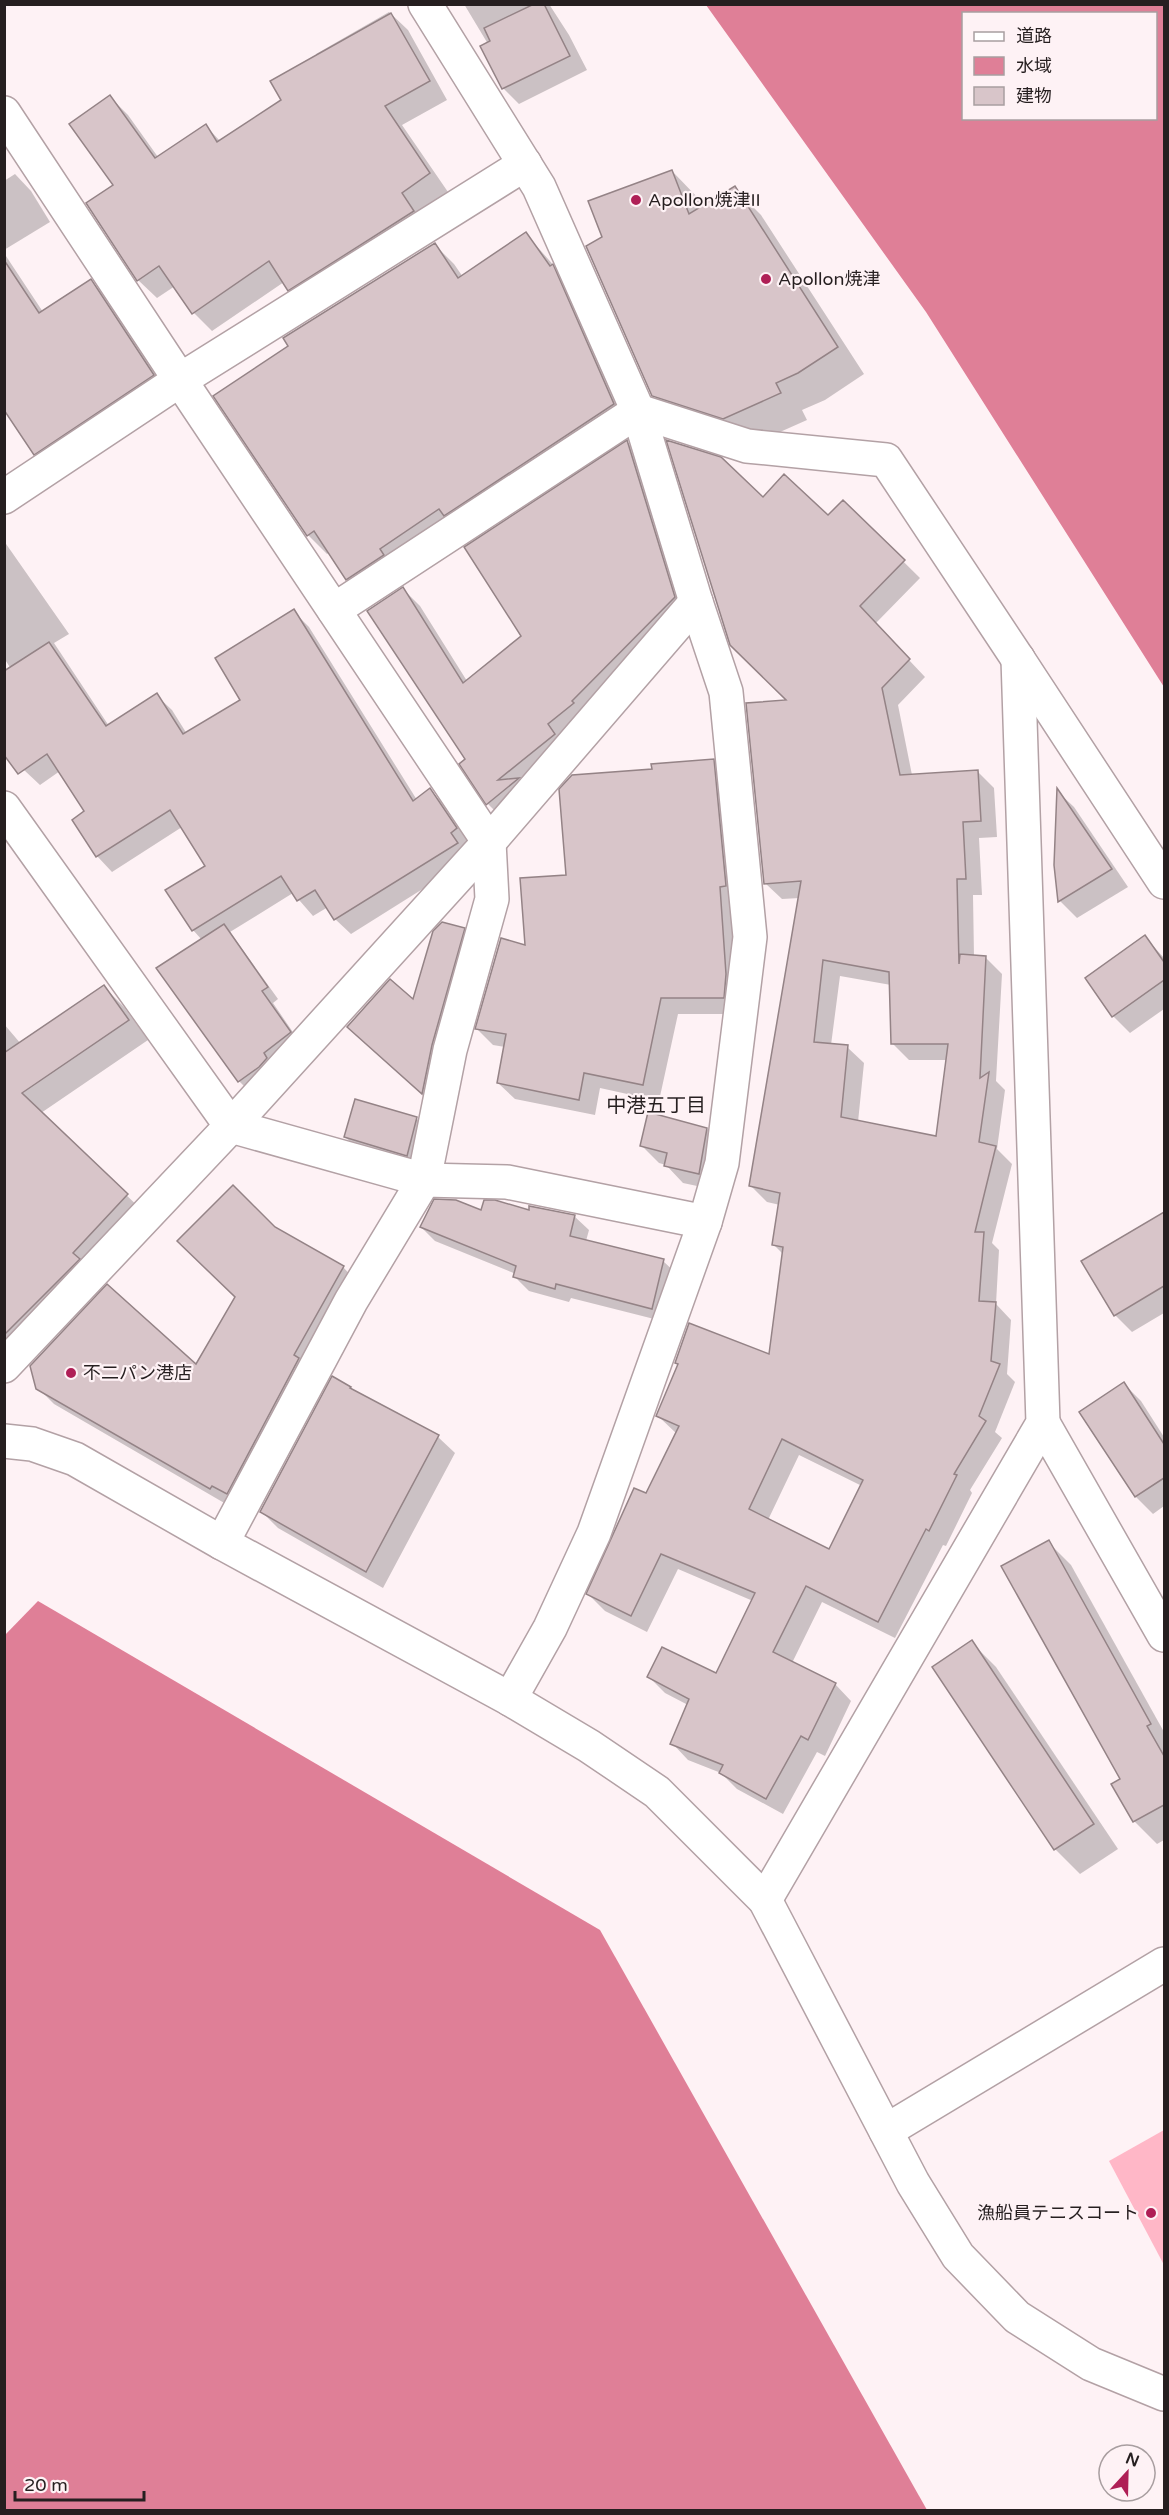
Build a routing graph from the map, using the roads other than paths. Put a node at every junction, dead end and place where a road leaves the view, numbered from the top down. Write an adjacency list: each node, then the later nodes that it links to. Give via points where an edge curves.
1 (425, 4): 3 (street)
2 (4, 113): 4 (street)
3 (525, 164): 4 (street); 5 (street)
4 (180, 380): 6 (street); 8 (street)
5 (639, 411): 7 (street); 8 (street); 9 (street, via 747,446 886,460)
6 (4, 497)
7 (696, 602): 11 (street); 15 (street, via 726,692 750,937 722,1163)
8 (334, 610): 11 (street)
9 (1018, 659): 12 (street); 17 (street)
10 (4, 808): 13 (street)
11 (489, 842): 13 (street); 14 (street, via 492,899 450,1050)
12 (1164, 882)
13 (231, 1126): 14 (street); 16 (street)
14 (424, 1180): 15 (street, via 507,1182); 19 (street, via 351,1301)
15 (705, 1222): 21 (street, via 594,1533 550,1628)
16 (4, 1366)
17 (1043, 1423): 20 (street); 22 (street)
18 (4, 1441): 19 (street, via 32,1444 75,1459)
19 (222, 1543): 21 (street)
20 (1164, 1635)
21 (510, 1698): 22 (street, via 657,1792)
22 (765, 1900): 24 (street)
23 (1164, 1964): 24 (street)
24 (886, 2131): 25 (street, via 958,2256 1017,2317 1090,2364)
25 (1164, 2394)

